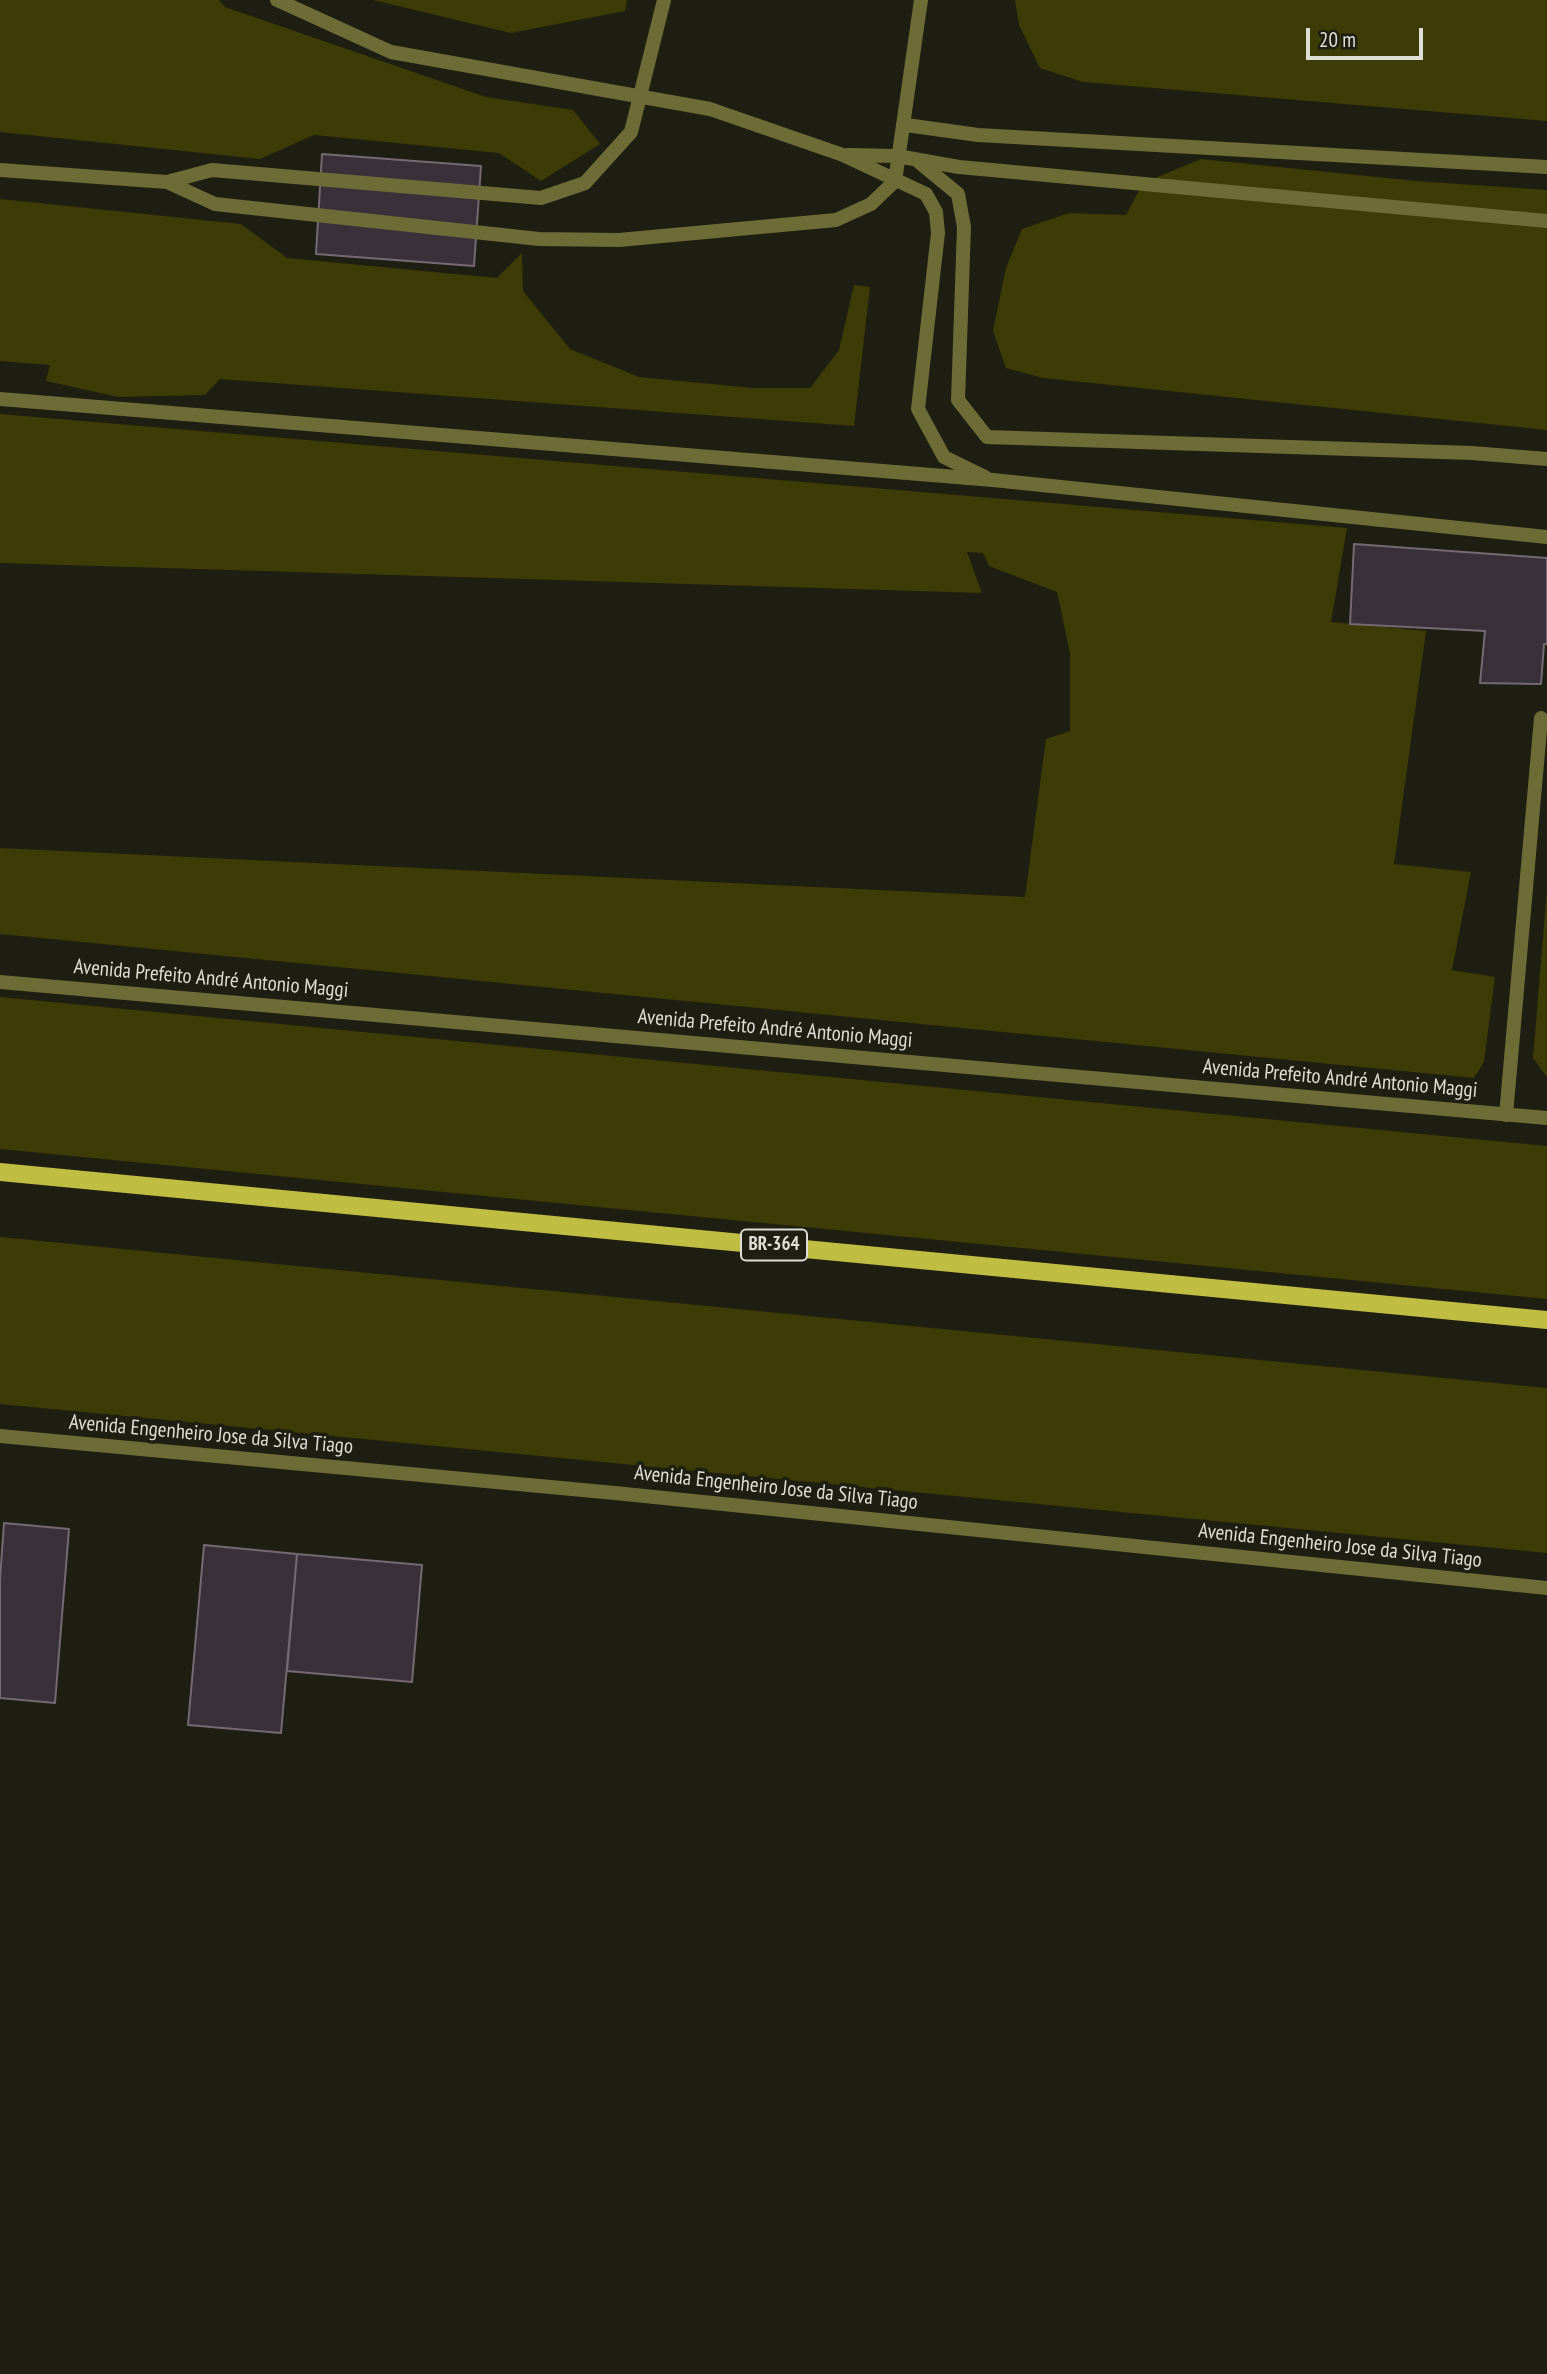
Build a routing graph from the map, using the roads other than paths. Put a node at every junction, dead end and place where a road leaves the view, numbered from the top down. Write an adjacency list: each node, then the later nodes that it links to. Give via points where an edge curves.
1 (277, 0): 4 (street, via 391,52)
2 (664, 0): 4 (street)
3 (921, 0): 5 (street)
4 (640, 95): 6 (street, via 710,109); 12 (street, via 631,132 585,183 541,198 212,170)
5 (905, 125): 7 (street); 9 (street, via 978,135)
6 (844, 155): 7 (street); 11 (street)
7 (897, 156): 8 (street); 11 (street)
8 (919, 162): 13 (street); 15 (street, via 958,194 964,227 958,400 987,437)
9 (1547, 167)
10 (0, 170): 12 (street)
11 (895, 181): 12 (street, via 871,204 836,220 619,240 539,239 215,204); 16 (street, via 926,194 936,212 938,233 918,409 944,457)
12 (167, 182)
13 (1547, 221)
14 (0, 399): 16 (street)
15 (1547, 459)
16 (993, 480): 17 (street)
17 (1547, 537)
18 (1541, 718): 20 (street)
19 (0, 982): 20 (street, Avenida Prefeito André Antonio Maggi)
20 (1506, 1115): 21 (street, Avenida Prefeito André Antonio Maggi)
21 (1547, 1118)
22 (0, 1172): 23 (main road, BR-364)
23 (1547, 1320)
24 (0, 1437): 25 (street, Avenida Engenheiro Jose da Silva Tiago, via 614,1493)
25 (1547, 1588)

